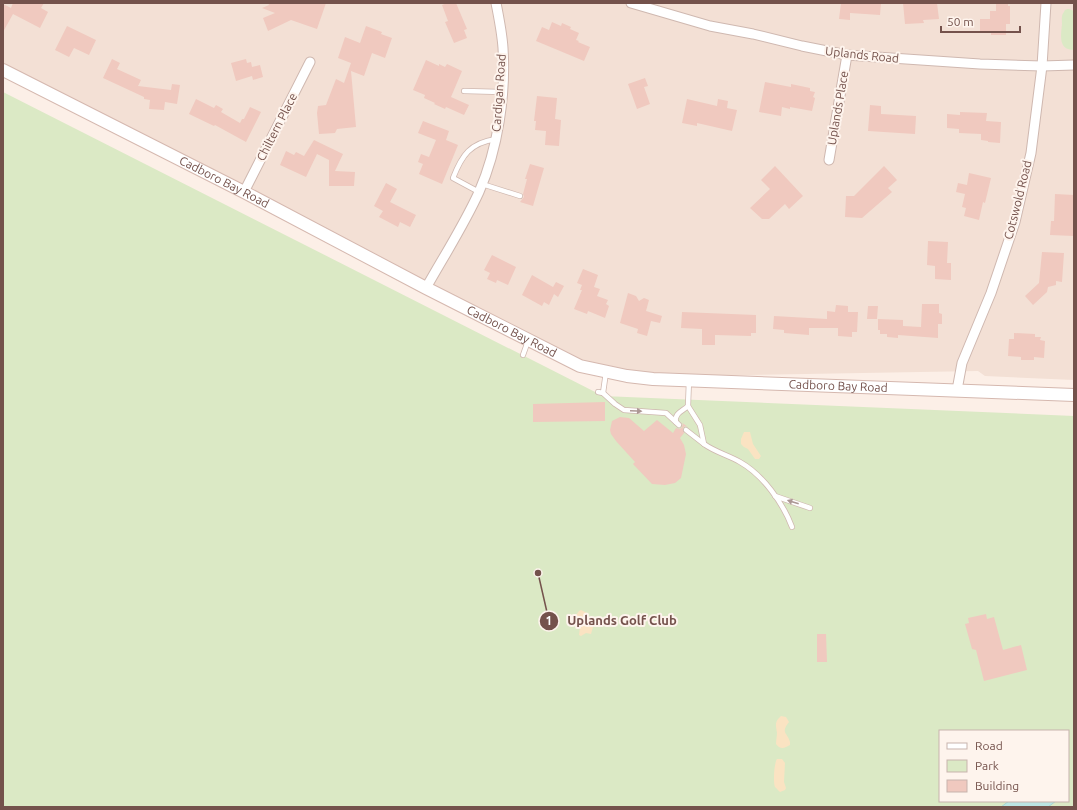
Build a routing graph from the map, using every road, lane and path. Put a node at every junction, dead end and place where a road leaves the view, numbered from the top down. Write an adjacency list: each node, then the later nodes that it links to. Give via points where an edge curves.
1 (496, 3): 10 (street, Cardigan Road, via 503,49)
2 (631, 3): 4 (street, Uplands Road, via 710,26)
3 (1046, 3): 7 (street, Cotswold Road)
4 (848, 55): 7 (street, Uplands Road); 12 (street, Uplands Place)
5 (310, 62): 14 (street, Chiltern Place)
6 (1074, 65): 7 (street, Uplands Road)
7 (1042, 66): 21 (street, Cotswold Road, via 1031,152 1015,222 991,293 962,363)
8 (3, 70): 14 (main road, Cadboro Bay Road)
9 (464, 91): 10 (lane)
10 (502, 92): 11 (street, Cardigan Road)
11 (496, 139): 13 (street, Cardigan Road); 13 (lane, via 472,147 459,162 453,178)
12 (829, 160)
13 (480, 188): 15 (lane); 16 (street, Cardigan Road, via 464,222)
14 (244, 192): 16 (main road, Cadboro Bay Road)
15 (520, 196)
16 (426, 288): 17 (main road, Cadboro Bay Road)
17 (529, 339): 18 (lane); 19 (main road, Cadboro Bay Road, via 580,366)
18 (523, 355)
19 (606, 372): 20 (main road, Cadboro Bay Road, via 647,378); 23 (lane, one-way to 23, via 600,393 624,410 666,412 678,424 675,418)
20 (690, 380): 21 (main road, Cadboro Bay Road); 23 (lane)
21 (957, 390): 22 (main road, Cadboro Bay Road)
22 (1074, 395)
23 (688, 406): 25 (lane, via 700,425)
24 (686, 430): 25 (lane)
25 (704, 444): 26 (lane, via 750,468)
26 (776, 496): 27 (lane, one-way to 26); 28 (lane)
27 (810, 508)
28 (792, 527)

